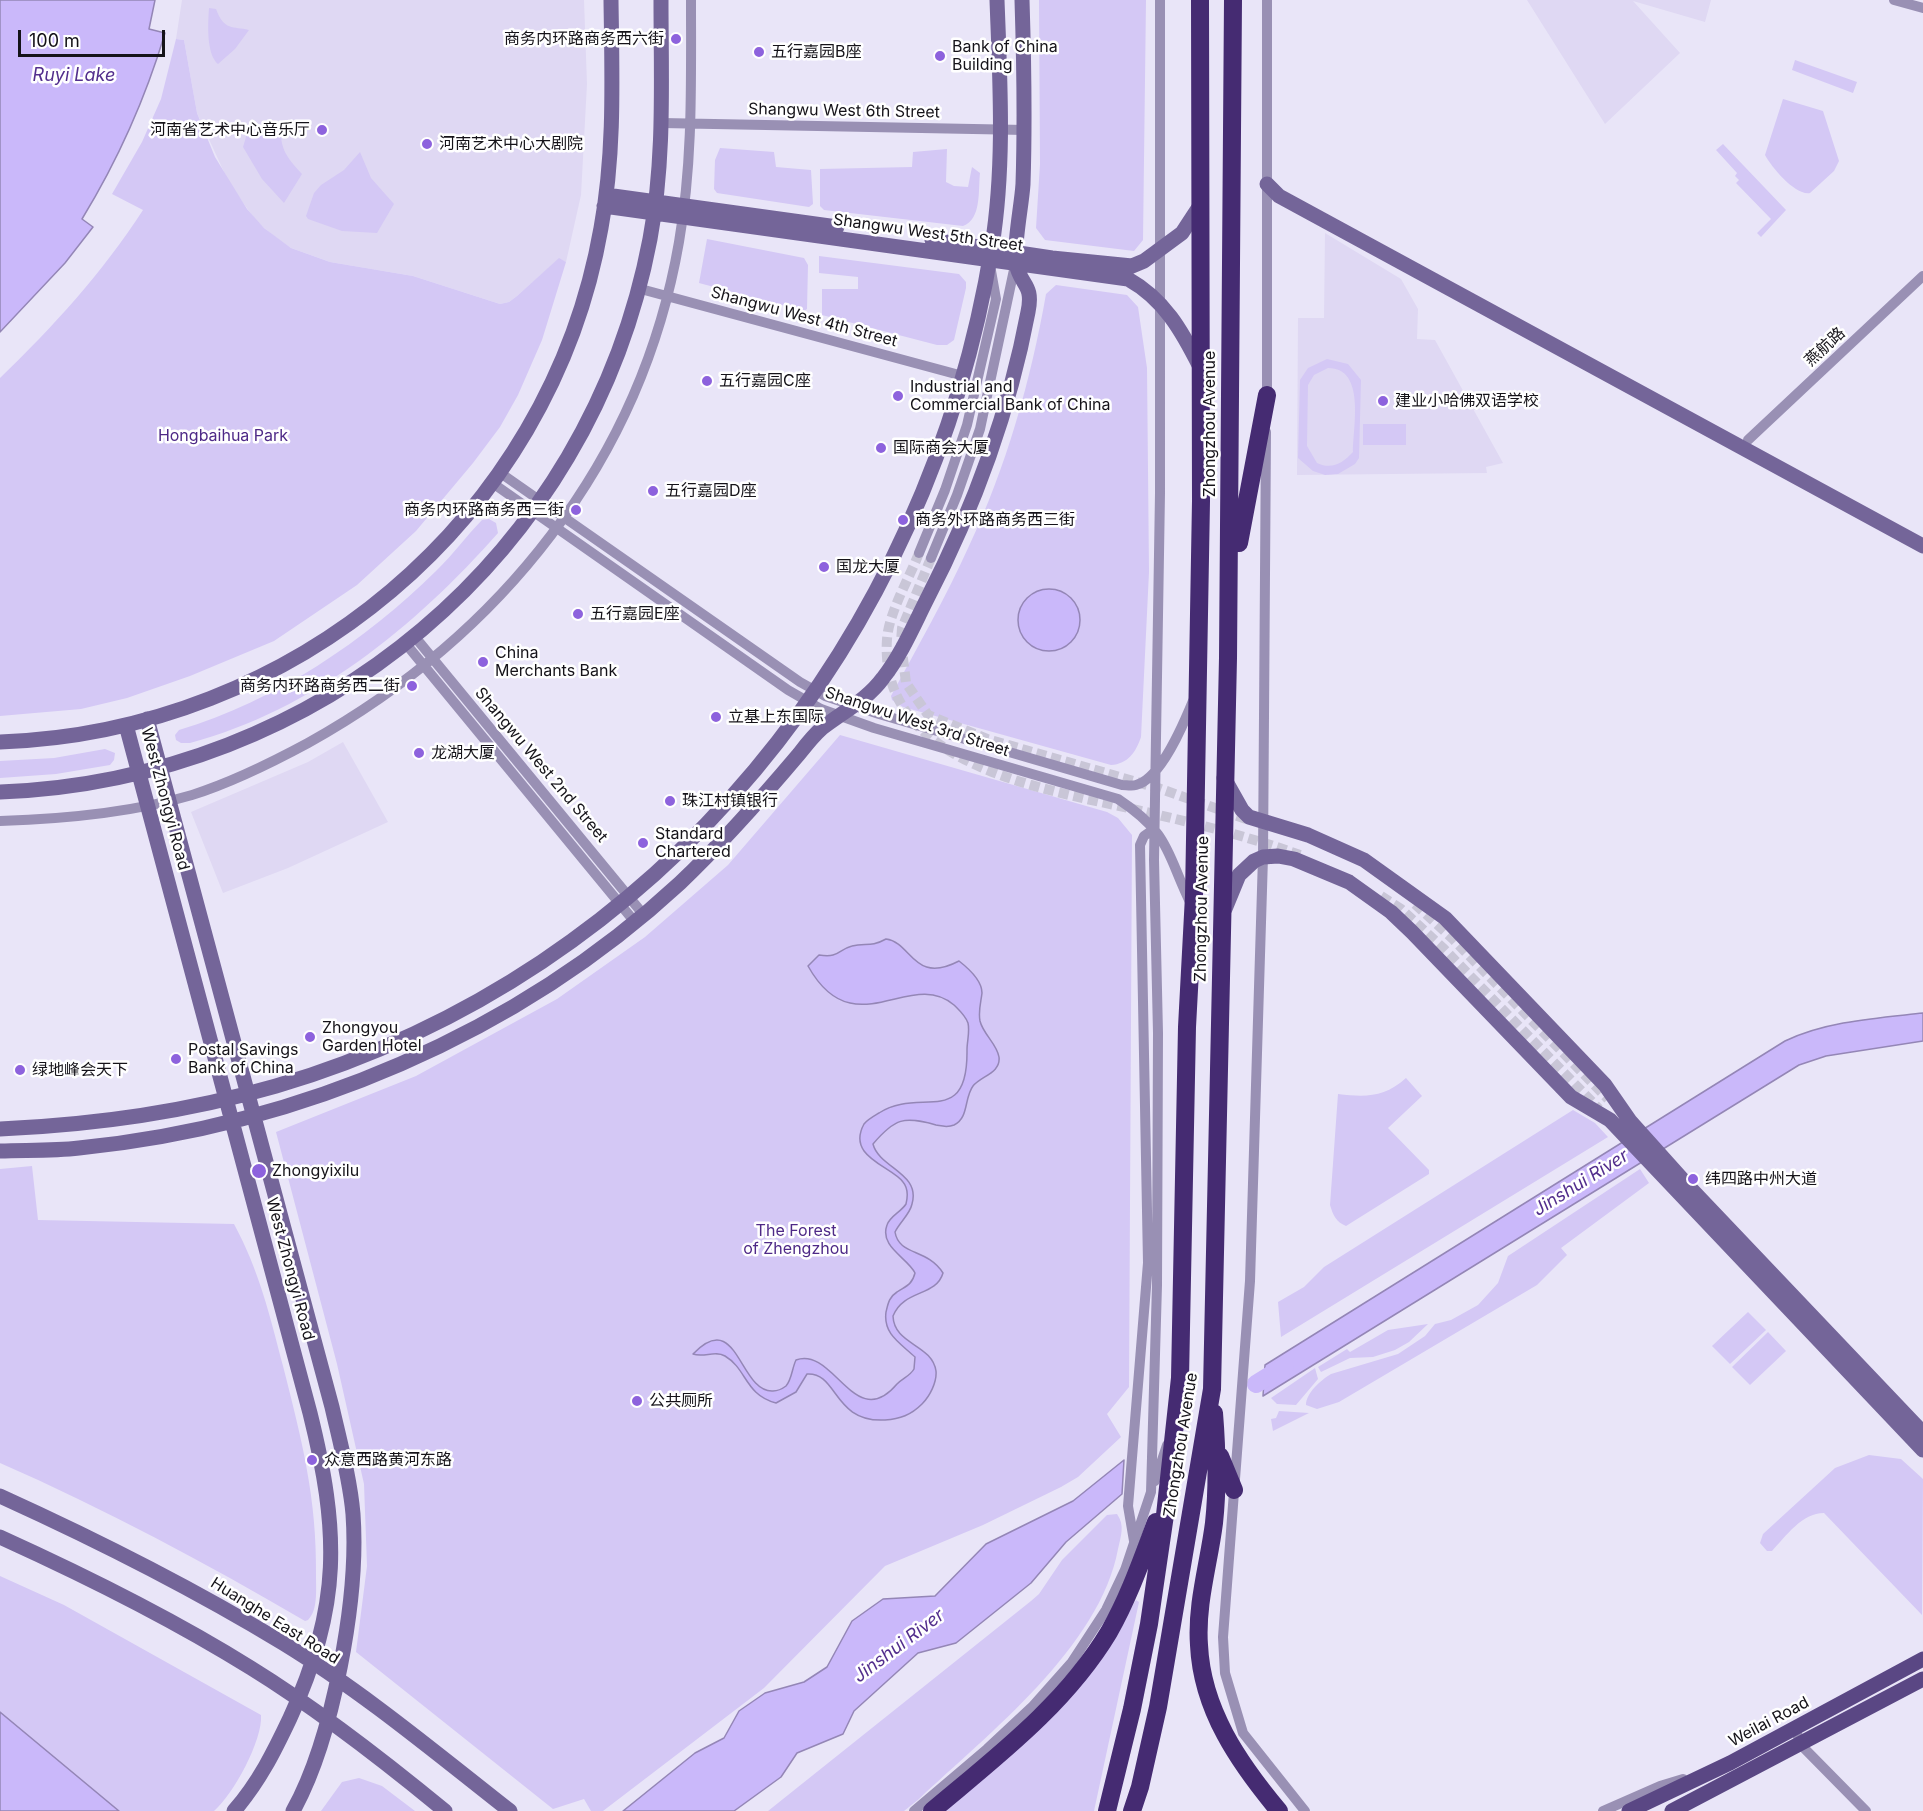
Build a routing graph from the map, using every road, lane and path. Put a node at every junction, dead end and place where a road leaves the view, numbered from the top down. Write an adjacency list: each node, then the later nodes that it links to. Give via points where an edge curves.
1 (611, 0): 17 (street, via 613,108)
2 (661, 0): 12 (street)
3 (691, 0): 13 (street)
4 (997, 0): 14 (street)
5 (1022, 0): 15 (street)
6 (1160, 0): 21 (street)
7 (1200, 0): 18 (highway, Zhongzhou Avenue)
8 (1233, 0): 40 (highway, Zhongzhou Avenue)
9 (1267, 0): 16 (street)
10 (1894, 0): 11 (street)
11 (1923, 8)
12 (662, 123): 13 (street, Shangwu West 6th Street); 19 (street)
13 (692, 123): 14 (street, Shangwu West 6th Street); 20 (street)
14 (1000, 129): 15 (street, Shangwu West 6th Street); 22 (street)
15 (1024, 130): 23 (street)
16 (1267, 184): 30 (street); 31 (street, via 1283,188); 37 (street, via 1279,196)
17 (605, 201): 19 (street, Shangwu West 5th Street); 32 (street, via 586,285 564,351 529,426)
18 (1201, 204): 21 (street, Shangwu West 5th Street, via 1182,233); 28 (highway, Zhongzhou Avenue)
19 (654, 207): 20 (street, Shangwu West 5th Street); 25 (street)
20 (683, 211): 22 (street, Shangwu West 5th Street); 26 (street)
21 (1160, 250): 23 (street, Shangwu West 5th Street, via 1144,261 1122,266); 27 (street)
22 (990, 254): 23 (street, Shangwu West 5th Street); 29 (street); 38 (street, via 996,299 980,373 967,425)
23 (1016, 258): 27 (street, Shangwu West 5th Street, via 1128,279); 39 (street, via 980,429); 45 (street, via 1031,294 1005,406 987,462 947,558 902,648 883,679)
24 (1923, 276): 31 (street, 燕航路)
25 (637, 288): 26 (street, Shangwu West 4th Street); 33 (street, via 619,346 588,419)
26 (666, 296): 29 (street, Shangwu West 4th Street); 34 (street, via 647,357 615,432)
27 (1160, 303): 28 (street, Shangwu West 5th Street, via 1177,324); 51 (street)
28 (1202, 370): 43 (highway, Zhongzhou Avenue)
29 (963, 376): 44 (street, via 931,475 896,555 856,630)
30 (1267, 395): 40 (highway, via 1244,509); 58 (street)
31 (1748, 440): 36 (street)
32 (495, 477): 33 (street, Shangwu West 3rd Street); 47 (street, via 435,550 357,619 264,676 218,697)
33 (536, 505): 34 (street, Shangwu West 3rd Street); 35 (street, Shangwu West 3rd Street); 41 (street, via 502,551 446,610)
34 (564, 517): 35 (street); 44 (street, Shangwu West 3rd Street)
35 (556, 527): 42 (street, via 525,570 466,632); 44 (street, Shangwu West 3rd Street)
36 (1923, 536)
37 (1923, 546)
38 (919, 553)
39 (931, 558)
40 (1228, 619): 53 (highway, Zhongzhou Avenue)
41 (410, 640): 42 (street, Shangwu West 2nd Street); 50 (street, via 357,679 295,716 236,743)
42 (429, 663): 55 (street, via 374,704 280,759 228,782); 61 (street, Shangwu West 2nd Street)
43 (1198, 690): 51 (street, Shangwu West 3rd Street, via 1177,739); 62 (highway, Zhongzhou Avenue)
44 (812, 696): 45 (street, Shangwu West 3rd Street); 46 (street, Shangwu West 3rd Street); 61 (street, via 737,793 662,868)
45 (856, 706): 46 (street); 51 (street, Shangwu West 3rd Street, via 1122,785 1136,785)
46 (840, 716): 59 (street, Shangwu West 3rd Street, via 1118,800); 63 (street, via 820,729 754,808)
47 (147, 719): 48 (street); 50 (street, West Zhongyi Road)
48 (126, 725): 49 (street, via 58,738); 52 (street, West Zhongyi Road)
49 (0, 742)
50 (160, 767): 52 (street); 55 (street, West Zhongyi Road)
51 (1155, 770): 59 (street)
52 (139, 773): 54 (street, via 65,787); 56 (street, West Zhongyi Road)
53 (1224, 778): 58 (street, via 1242,810); 64 (highway, Zhongzhou Avenue)
54 (0, 792)
55 (169, 800): 56 (street); 65 (street, West Zhongyi Road)
56 (148, 806): 57 (street); 66 (street, West Zhongyi Road)
57 (0, 822)
58 (1263, 823): 60 (street); 69 (street, via 1308,835 1364,860 1445,918 1605,1085)
59 (1155, 829): 62 (street, Shangwu West 3rd Street, via 1166,844); 78 (street); 81 (street, via 1144,836 1140,845 1148,1263 1128,1506)
60 (1263, 857): 64 (street, via 1239,875); 69 (street, via 1294,859 1322,869 1385,906 1570,1096); 77 (street, via 1250,1281)
61 (624, 899): 63 (street, Shangwu West 2nd Street); 65 (street, via 559,949 448,1016 380,1048)
62 (1193, 909): 78 (highway, Zhongzhou Avenue, via 1186,1028 1180,1378 1175,1419)
63 (639, 917): 67 (street, via 564,973 459,1036 317,1097)
64 (1222, 917): 73 (highway, Zhongzhou Avenue)
65 (248, 1093): 66 (street); 67 (street, West Zhongyi Road)
66 (226, 1099): 68 (street, West Zhongyi Road); 70 (street, via 76,1125)
67 (254, 1115): 68 (street); 85 (street, West Zhongyi Road, via 334,1418 353,1514 352,1584)
68 (232, 1121): 71 (street, via 78,1148); 83 (street, West Zhongyi Road, via 310,1413 331,1516 330,1581 320,1647)
69 (1623, 1124): 72 (street)
70 (0, 1129)
71 (0, 1151)
72 (1661, 1164): 74 (street, via 1691,1189); 75 (street)
73 (1212, 1389): 76 (highway); 99 (highway, Zhongzhou Avenue, via 1166,1663)
74 (1923, 1433)
75 (1923, 1450)
76 (1218, 1451): 77 (highway); 91 (highway, via 1214,1522 1198,1647 1211,1703 1225,1737)
77 (1234, 1490): 100 (street, via 1223,1637 1225,1673 1243,1732)
78 (1156, 1491): 81 (street); 97 (highway, via 1133,1585 1085,1668 1041,1717); 98 (highway, Zhongzhou Avenue, via 1149,1624)
79 (0, 1496): 83 (street, Huanghe East Road, via 170,1578)
80 (0, 1537): 86 (street, via 137,1603 250,1667)
81 (1134, 1541): 96 (street, via 1106,1610 1058,1680 987,1749)
82 (1923, 1659): 88 (main road, Weilai Road)
83 (313, 1664): 85 (street, Huanghe East Road); 86 (street, West Zhongyi Road)
84 (1923, 1679): 89 (main road)
85 (336, 1680): 87 (street, West Zhongyi Road); 95 (street, Huanghe East Road)
86 (299, 1700): 87 (street); 92 (street, West Zhongyi Road, via 268,1764)
87 (327, 1719): 93 (street, West Zhongyi Road, via 315,1765); 94 (street)
88 (1794, 1728): 89 (street); 90 (main road, Weilai Road)
89 (1801, 1744): 103 (main road); 104 (street)
90 (1710, 1772): 101 (street, via 1660,1786); 102 (main road, Weilai Road)
91 (1275, 1808)
92 (234, 1811)
93 (293, 1811)
94 (445, 1811)
95 (510, 1811)
96 (914, 1811)
97 (932, 1811)
98 (1107, 1811)
99 (1132, 1811)
100 (1305, 1811)
101 (1603, 1811)
102 (1629, 1811)
103 (1672, 1811)
104 (1866, 1811)

